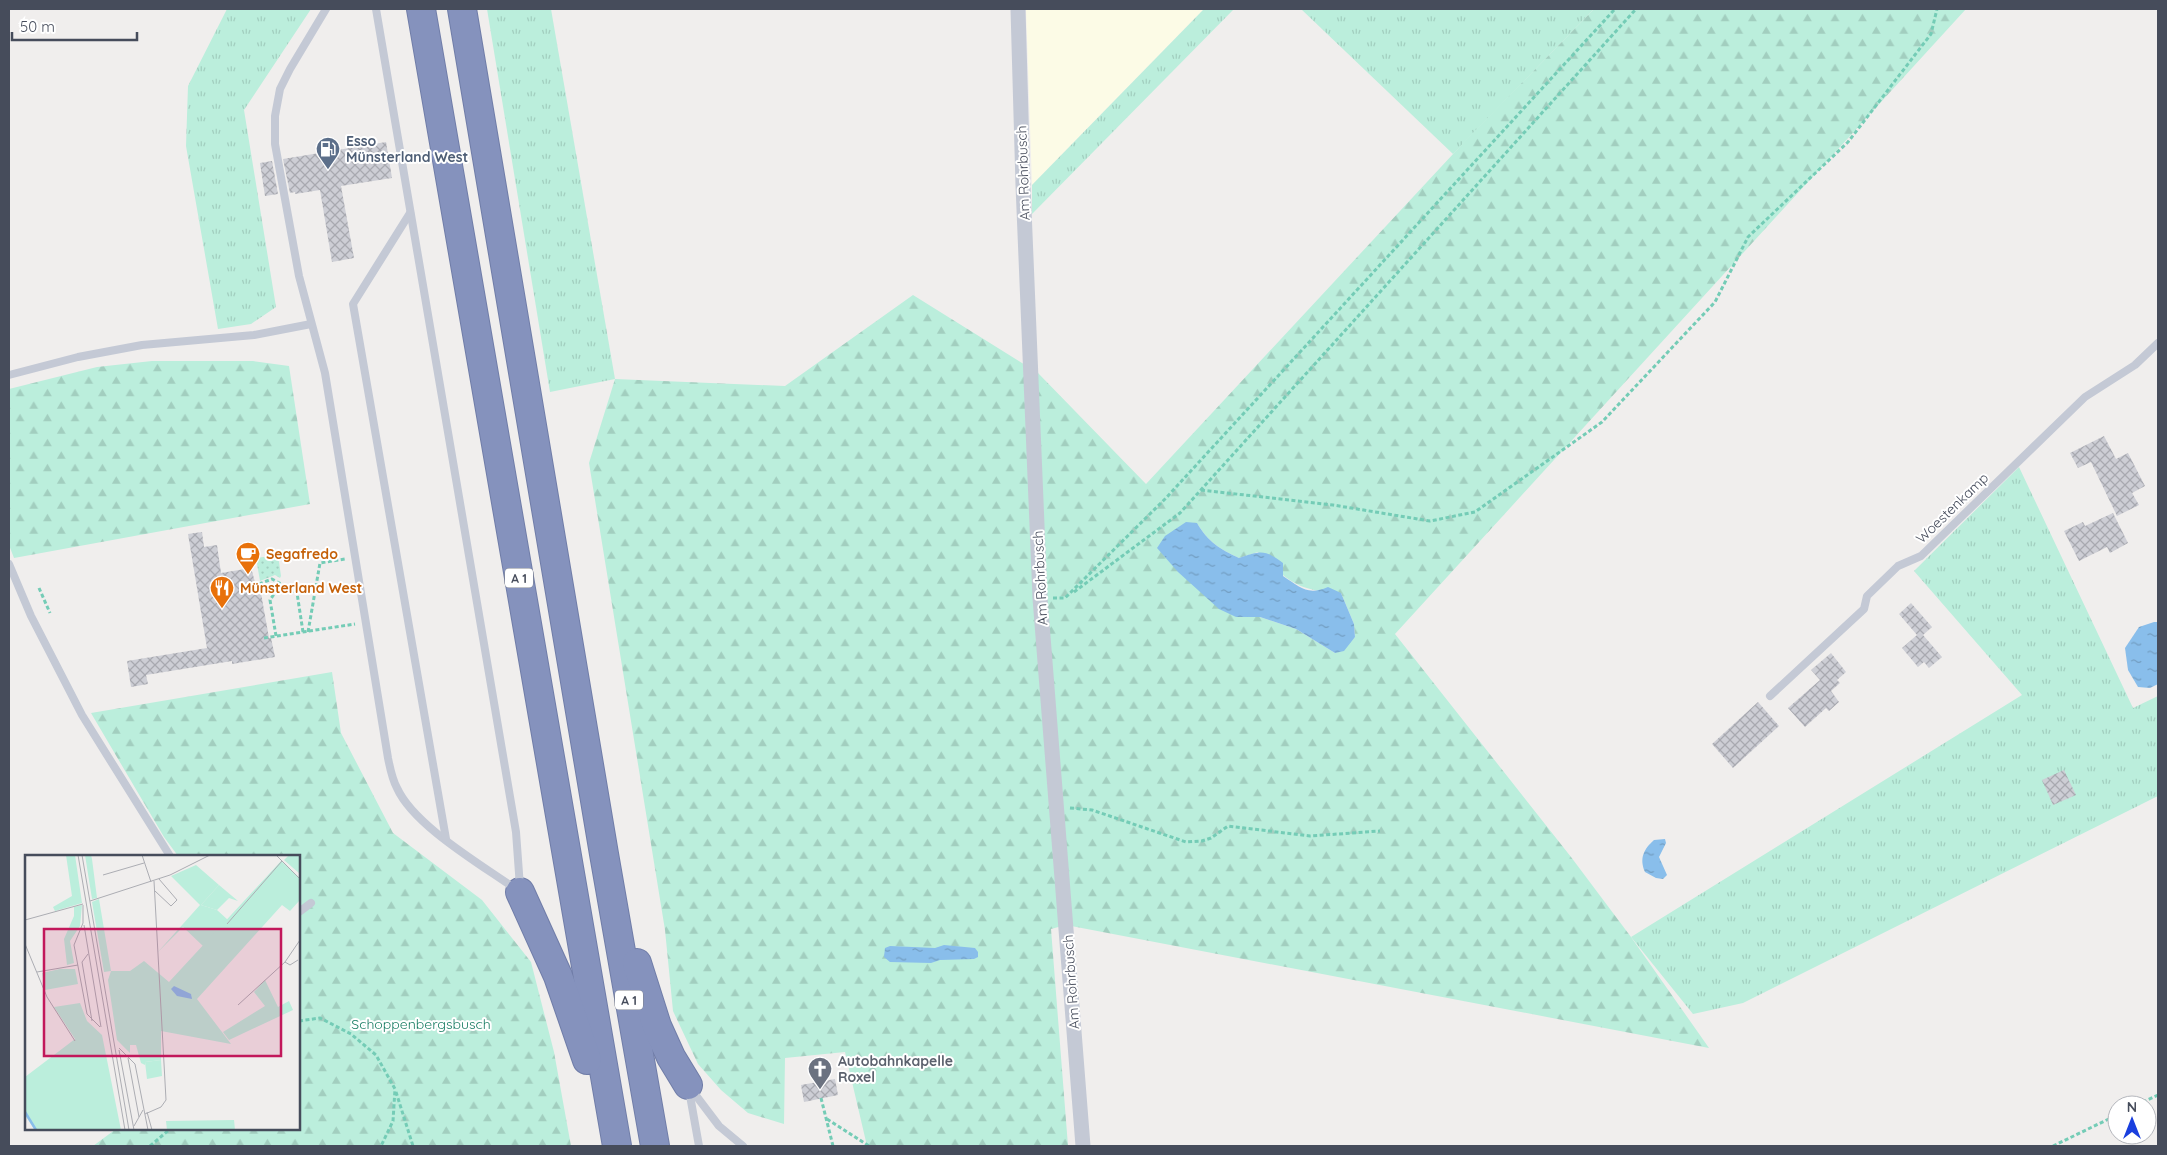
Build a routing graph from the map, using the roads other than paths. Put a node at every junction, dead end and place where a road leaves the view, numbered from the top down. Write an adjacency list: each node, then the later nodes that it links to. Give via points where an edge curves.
1 (326, 9): 7 (lane, via 280,89 275,116 275,144)
2 (376, 9): 6 (lane)
3 (421, 9): 19 (highway, A 1)
4 (462, 9): 13 (highway, A 1)
5 (1018, 9): 23 (street, Am Rohrbusch, via 1040,598)
6 (410, 213): 12 (lane, via 353,304); 15 (lane, via 516,832)
7 (311, 324): 9 (lane, via 254,335 142,345); 12 (lane, via 325,373 394,782 406,804 420,820)
8 (2158, 343): 11 (lane, Woestenkamp, via 2135,365 2086,397 1920,556 1898,566 1868,596 1864,609)
9 (9, 375)
10 (9, 564): 14 (lane, via 31,616 82,715)
11 (1770, 696)
12 (446, 840): 15 (lane)
13 (604, 854): 18 (highway, via 657,1026); 20 (highway, A 1)
14 (169, 855)
15 (520, 892): 19 (highway, via 569,1005)
16 (311, 903): 17 (lane)
17 (300, 911)
18 (688, 1085): 21 (lane); 22 (lane, via 719,1126)
19 (616, 1146)
20 (655, 1146)
21 (700, 1146)
22 (743, 1146)
23 (1083, 1146)

